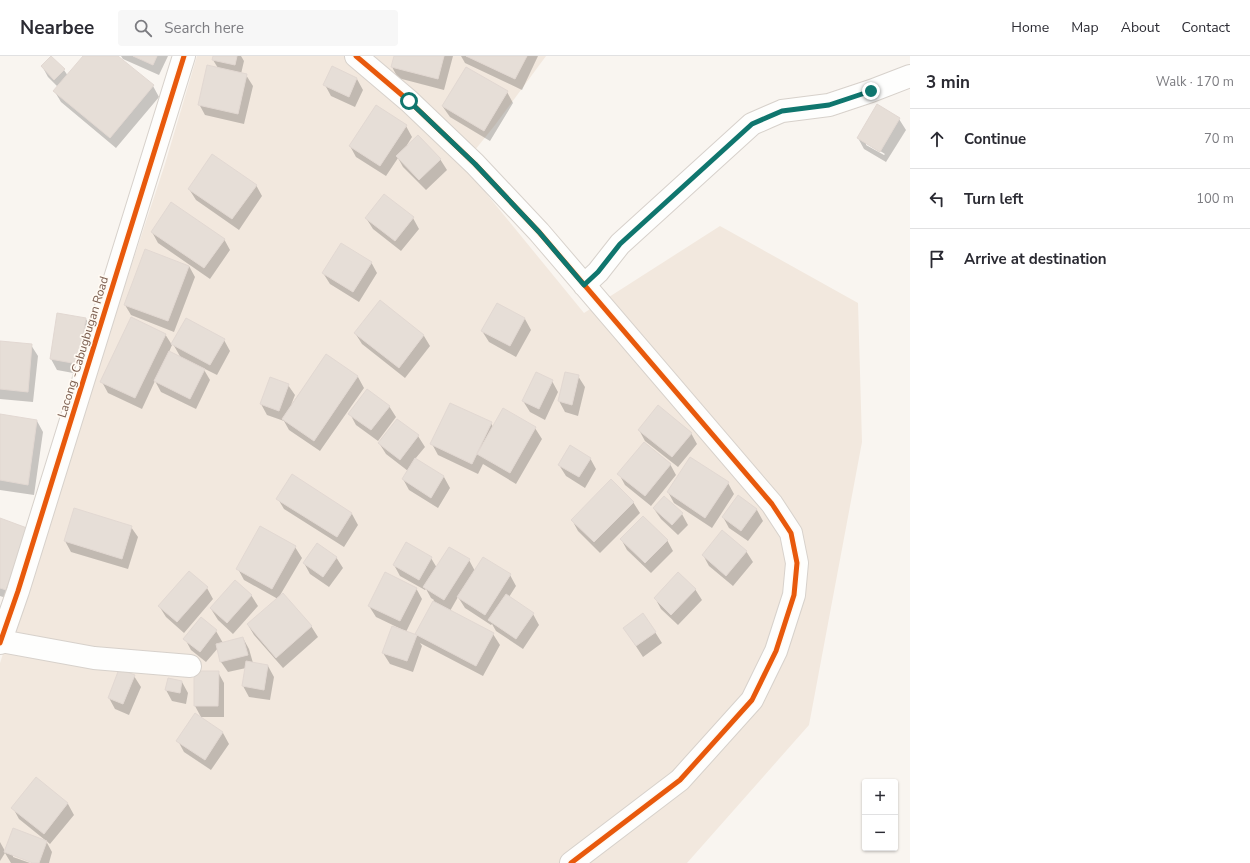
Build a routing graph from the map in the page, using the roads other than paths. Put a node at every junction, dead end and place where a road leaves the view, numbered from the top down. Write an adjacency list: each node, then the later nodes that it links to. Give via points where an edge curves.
1 (184, 56): 5 (street, Lacong -Cabugbugan Road)
2 (356, 56): 4 (street, via 409,101 475,164 539,232)
3 (910, 76): 4 (street, via 829,105 782,111 752,124 620,244)
4 (584, 285): 7 (street, via 772,504 791,533 797,563 794,595 776,651 752,700 680,780)
5 (0, 642): 6 (street, via 94,658)
6 (190, 666)
7 (571, 863)

